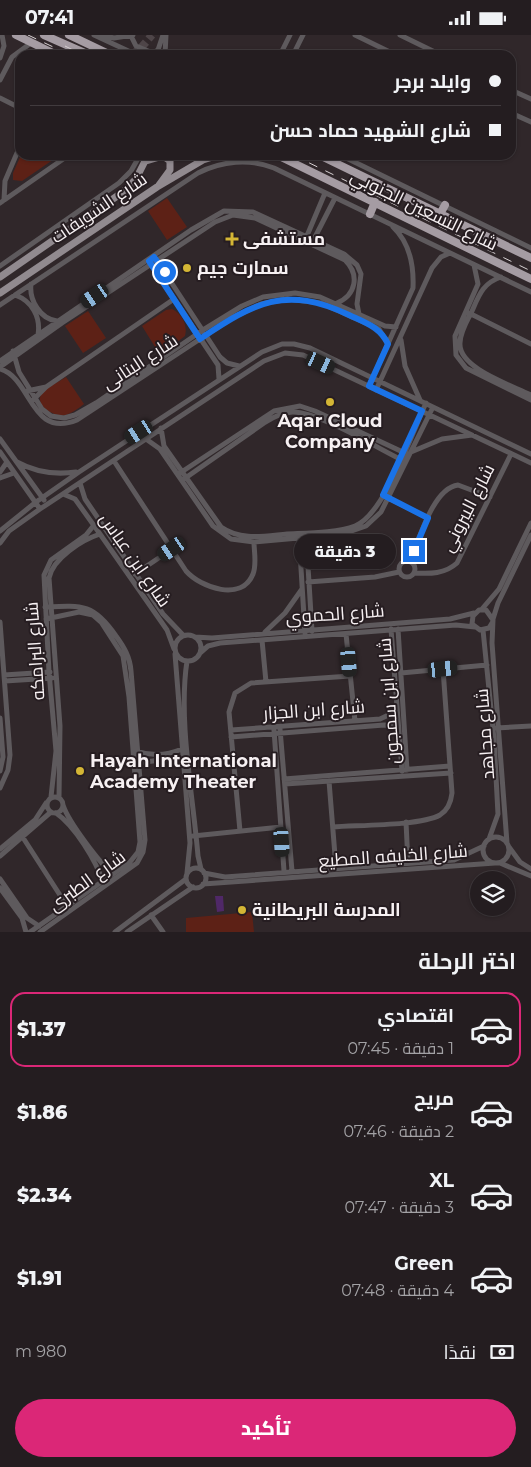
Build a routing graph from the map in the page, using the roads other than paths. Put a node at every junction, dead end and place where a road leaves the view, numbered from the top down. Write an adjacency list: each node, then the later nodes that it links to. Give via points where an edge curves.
1 (2, 35): 27 (street, via 4,46)
2 (16, 35): 13 (highway)
3 (44, 35): 16 (highway)
4 (69, 35): 17 (highway)
5 (94, 35): 18 (street)
6 (102, 35): 12 (street, via 114,38)
7 (164, 35): 20 (street); 21 (street)
8 (290, 35): 22 (street)
9 (302, 35): 23 (street)
10 (355, 35): 24 (street)
11 (400, 35): 25 (street)
12 (133, 36): 19 (street, via 136,46)
13 (31, 43): 14 (street); 15 (highway)
14 (22, 50)
15 (46, 50)
16 (78, 50)
17 (100, 50)
18 (126, 50)
19 (146, 50)
20 (158, 50)
21 (165, 50)
22 (282, 50)
23 (295, 50)
24 (386, 50)
25 (431, 50)
26 (15, 55): 28 (street)
27 (0, 58)
28 (0, 80)
29 (516, 92): 31 (street)
30 (0, 98): 32 (street)
31 (531, 99)
32 (15, 106)
33 (516, 115): 34 (street)
34 (531, 122)
35 (15, 158): 47 (street, via 5,181)
36 (62, 160): 47 (street)
37 (137, 160): 63 (street, via 119,183)
38 (146, 160): 64 (main road, شارع الشويفات, via 136,179 123,192)
39 (169, 160): 44 (main road, via 170,170)
40 (203, 160): 44 (main road, شارع الشويفات)
41 (286, 160): 48 (highway, شارع التسعين الجنوبي)
42 (329, 160): 51 (highway, شارع التسعين الجنوبي)
43 (350, 160): 49 (street)
44 (156, 187): 69 (main road, شارع الشويفات)
45 (325, 193): 46 (street); 53 (street); 67 (street, via 274,168 246,162 218,165 198,173)
46 (335, 198): 50 (street); 54 (street)
47 (2, 201)
48 (375, 203): 50 (highway); 66 (highway, شارع التسعين الجنوبي)
49 (445, 205): 51 (highway); 56 (street)
50 (370, 214): 52 (street)
51 (440, 215): 59 (highway, شارع التسعين الجنوبي)
52 (386, 222): 58 (street); 78 (street, via 406,244 414,274 411,296)
53 (305, 238): 54 (street); 60 (street, via 253,212 230,210 214,216)
54 (313, 242): 72 (street, via 338,256 353,271 355,280 351,291); 76 (street, via 344,254 357,265 361,277 357,304)
55 (531, 242): 56 (street)
56 (520, 243): 57 (street)
57 (531, 248)
58 (450, 253): 62 (street); 82 (street, via 441,257 432,268)
59 (531, 258)
60 (156, 259): 61 (street); 79 (street)
61 (150, 263): 71 (street); 74 (street)
62 (474, 264): 65 (street); 75 (street, via 478,284)
63 (1, 265)
64 (0, 277)
65 (501, 277): 68 (street); 75 (street, via 483,287)
66 (531, 279)
67 (31, 284): 70 (street); 77 (street, via 32,299 39,311 47,319)
68 (531, 292)
69 (0, 293)
70 (15, 295): 73 (street); 80 (street, via 36,313)
71 (174, 299): 81 (street); 93 (street)
72 (337, 303): 76 (street, شارع البتانى); 79 (street, شارع البتانى, via 302,293 270,295 242,306)
73 (0, 305)
74 (83, 307): 77 (street); 85 (street)
75 (468, 313): 84 (street); 94 (street, via 460,338 462,355 474,367)
76 (359, 314): 78 (street, شارع البتانى, via 385,326)
77 (58, 321): 80 (street)
78 (396, 327): 83 (street)
79 (205, 333): 81 (street, شارع البتانى); 83 (street, شارع البتانى, via 261,304 298,299 321,303 374,327); 87 (street, via 223,360)
80 (38, 335): 85 (street)
81 (199, 336): 90 (street, via 218,365); 99 (street, شارع البتانى, via 97,405 75,415 64,418 46,413)
82 (401, 337): 91 (street); 100 (street, via 405,366)
83 (388, 344): 89 (street)
84 (531, 344)
85 (15, 353): 86 (street); 88 (street); 96 (street, شارع البتانى)
86 (0, 361)
87 (240, 366): 89 (street, via 268,348 294,344 310,348); 90 (street)
88 (0, 368): 96 (street, شارع البتانى)
89 (373, 378): 91 (street); 92 (street)
90 (219, 379): 119 (street)
91 (380, 381): 95 (street); 100 (street)
92 (369, 386): 95 (street); 105 (street, via 303,355 285,353 264,361)
93 (46, 387): 96 (street); 99 (street)
94 (510, 388): 97 (street); 98 (street)
95 (376, 390): 102 (street)
96 (26, 391): 99 (street, شارع البتانى)
97 (531, 395)
98 (531, 400)
99 (33, 401)
100 (423, 402): 101 (street); 102 (street)
101 (433, 407): 103 (street); 112 (street)
102 (422, 411): 103 (street); 110 (street)
103 (430, 415): 106 (street); 110 (street)
104 (334, 424): 110 (street); 114 (street); 121 (street, via 303,407 278,409); 123 (street, via 305,414 280,414)
105 (161, 428): 108 (street); 121 (street, via 164,446)
106 (472, 435): 110 (street, via 442,439); 111 (street)
107 (0, 439): 113 (street)
108 (146, 439): 115 (street); 121 (street, via 160,449)
109 (0, 452): 116 (street)
110 (408, 454): 114 (street)
111 (511, 454): 117 (street); 127 (street, شارع البيروني)
112 (531, 454)
113 (14, 460): 119 (street, via 40,471); 128 (street)
114 (404, 460): 126 (street); 129 (street)
115 (114, 461): 124 (street); 143 (street)
116 (7, 462): 118 (street); 120 (street)
117 (531, 463)
118 (0, 472)
119 (79, 472): 128 (street)
120 (14, 473): 122 (street); 130 (street)
121 (180, 473): 123 (street)
122 (0, 478)
123 (184, 479): 140 (street, via 217,523 232,533 250,537); 141 (street, via 218,531 238,541)
124 (80, 483): 125 (street); 147 (street, شارع ابن عباس, via 85,499)
125 (63, 494): 131 (street); 134 (street, شارع ابن عباس, via 75,499)
126 (383, 495): 129 (street); 138 (street, via 372,514 356,526)
127 (490, 497): 133 (street, via 464,486 452,486 440,494); 146 (street, شارع البيروني, via 457,563 436,573)
128 (42, 498): 130 (street); 131 (street)
129 (389, 499): 133 (street); 138 (street, via 376,518 357,531)
130 (36, 502): 132 (street); 136 (street)
131 (47, 504): 132 (street)
132 (40, 509): 142 (street, via 9,531)
133 (428, 518): 144 (street)
134 (94, 525): 137 (street, شارع ابن عباس); 151 (street, شارع البرامكه, via 48,565 44,581)
135 (530, 527): 152 (street, via 499,589)
136 (0, 531)
137 (100, 535): 148 (street, شارع ابن عباس); 151 (street, شارع البرامكه, via 88,539 56,563 49,578)
138 (306, 535): 140 (street); 149 (street)
139 (531, 535): 157 (street, شارع مجاهد, via 498,603)
140 (299, 536): 141 (street); 150 (street)
141 (254, 542): 143 (street, via 255,567 251,579 239,587 228,589 200,584 186,571)
142 (0, 543)
143 (172, 549): 147 (street)
144 (410, 561): 145 (street, via 402,563); 146 (street, via 415,565)
145 (399, 572): 146 (street, via 406,577); 149 (street)
146 (415, 573)
147 (136, 574): 148 (street); 169 (street, شارع ابن عباس, via 170,624)
148 (130, 577): 174 (street, شارع ابن عباس, via 167,630)
149 (308, 582): 162 (street)
150 (302, 588): 155 (street); 167 (street, via 285,613)
151 (48, 607): 154 (street, شارع البرامكه); 183 (street, شارع الطبرى, via 83,608 102,615 127,651)
152 (482, 609): 153 (street); 157 (street, via 490,612)
153 (475, 612): 159 (street, شارع الحموي, via 450,619); 160 (street, via 472,620)
154 (49, 619): 181 (street, شارع البرامكه); 182 (street, شارع البرامكه); 183 (street, شارع الطبرى, via 79,612 97,617 123,655)
155 (304, 619): 161 (street); 163 (street)
156 (0, 622): 180 (street)
157 (493, 622): 166 (street); 193 (street, شارع مجاهد)
158 (391, 624): 159 (street, شارع الحموي); 162 (street, شارع الحموي); 164 (street, شارع ابن سمجون)
159 (398, 624): 165 (street, شارع ابن سمجون)
160 (475, 627): 165 (street, شارع الحموي, via 456,625); 166 (street)
161 (305, 629): 162 (street, شارع الحموي); 163 (street, شارع الحموي); 172 (street)
162 (312, 629): 170 (street)
163 (295, 630): 167 (street, شارع الحموي)
164 (391, 631): 165 (street, شارع الحموي); 168 (street, شارع الحموي); 187 (street, شارع ابن سمجون)
165 (398, 631): 179 (street, شارع ابن سمجون)
166 (483, 631): 177 (street, شارع مجاهد)
167 (265, 632): 171 (street, شارع الحموي)
168 (346, 634): 170 (street, شارع الحموي); 184 (street)
169 (183, 635): 171 (street); 174 (street, via 176,641)
170 (312, 636): 172 (street, شارع الحموي)
171 (195, 637): 175 (street, via 200,642)
172 (305, 637): 173 (street, شارع الحموي)
173 (262, 640): 175 (street, شارع الحموي, via 213,644); 186 (street)
174 (175, 651): 176 (street, via 180,659); 202 (street, شارع ابن عباس)
175 (200, 653): 176 (street)
176 (187, 661): 224 (street, شارع ابن عباس, via 184,690)
177 (487, 665): 178 (street); 193 (street, شارع مجاهد)
178 (443, 669): 179 (street); 206 (street)
179 (401, 673): 207 (street, شارع ابن سمجون)
180 (4, 675): 181 (street); 185 (street)
181 (49, 675): 182 (street); 185 (street); 191 (street, شارع البرامكه)
182 (56, 675): 191 (street, شارع البرامكه)
183 (129, 675): 203 (street, شارع الطبرى)
184 (350, 676): 186 (street); 189 (street)
185 (5, 681): 197 (street)
186 (266, 682): 194 (street, via 251,683 235,693 230,706)
187 (397, 711): 189 (street, شارع ابن الجزار, via 386,718); 192 (street, شارع ابن سمجون)
188 (0, 718): 198 (street)
189 (355, 721): 196 (street, شارع ابن الجزار)
190 (531, 725): 193 (street)
191 (58, 726): 214 (street, شارع البرامكه); 215 (street, شارع البرامكه)
192 (398, 726): 196 (street, شارع ابن الجزار); 207 (street, شارع ابن سمجون)
193 (496, 728): 225 (street, شارع مجاهد, via 498,814); 226 (street, شارع مجاهد)
194 (231, 730): 195 (street, شارع ابن الجزار); 199 (street)
195 (274, 730): 196 (street, شارع ابن الجزار); 199 (street, شارع ابن الجزار); 220 (street)
196 (280, 730): 211 (street)
197 (9, 735): 198 (street); 200 (street)
198 (1, 737): 201 (street)
199 (231, 737): 222 (street)
200 (10, 747): 201 (street); 213 (street, via 8,770)
201 (1, 748): 208 (street)
202 (182, 749): 203 (street, via 150,754); 204 (street, شارع ابن عباس)
203 (135, 751): 205 (street, شارع الطبرى)
204 (183, 761): 205 (street, via 171,759); 224 (street, شارع ابن عباس)
205 (137, 763): 238 (street, شارع الطبرى, via 140,847 130,862); 242 (street, شارع الطبرى, via 145,840 143,852 137,863)
206 (450, 766): 207 (street); 209 (street)
207 (404, 769): 210 (street, شارع ابن سمجون); 211 (street)
208 (0, 771)
209 (451, 773): 210 (street); 219 (street, via 452,793 448,809 433,818)
210 (404, 776): 212 (street)
211 (284, 781): 212 (street); 237 (street)
212 (329, 781): 221 (street)
213 (0, 788)
214 (51, 797): 215 (street); 216 (street)
215 (60, 798): 217 (street)
216 (46, 803): 218 (street); 223 (street)
217 (63, 805): 218 (street); 238 (street, via 72,823)
218 (54, 813): 223 (street); 242 (street, via 65,820 97,865)
219 (406, 822): 221 (street); 230 (street)
220 (281, 827): 222 (street); 236 (street)
221 (333, 827): 233 (street)
222 (240, 831): 224 (street)
223 (22, 836): 228 (street); 229 (street); 246 (street)
224 (193, 836): 235 (street, شارع ابن عباس); 239 (street, شارع ابن عباس)
225 (489, 839): 226 (street, via 497,837); 227 (street)
226 (508, 844): 231 (street, via 508,855); 234 (street, via 520,862)
227 (484, 846): 231 (street, via 487,859); 232 (street, شارع الخليفه المطيع, via 461,858)
228 (0, 849)
229 (0, 856)
230 (408, 863): 232 (street, شارع الخليفه المطيع); 233 (street, شارع الخليفه المطيع)
231 (497, 863): 232 (street, شارع الخليفه المطيع); 240 (street, شارع الخليفه المطيع)
232 (435, 864): 243 (street, شارع الخليفه المطيع)
233 (336, 868): 237 (street, شارع الخليفه المطيع)
234 (531, 869)
235 (203, 871): 236 (street, شارع الخليفه المطيع, via 225,877); 239 (street, via 191,869); 243 (street)
236 (284, 871): 237 (street, شارع الخليفه المطيع)
237 (292, 871)
238 (113, 874): 242 (street, شارع الطبرى)
239 (186, 876): 244 (street, via 188,884); 251 (street)
240 (531, 876)
241 (0, 879): 249 (street, via 27,918)
242 (104, 884): 246 (street, شارع الطبرى); 248 (street, شارع الطبرى)
243 (203, 884): 244 (street)
244 (193, 887): 247 (street)
245 (0, 888): 250 (street)
246 (67, 906): 248 (street, شارع الطبرى)
247 (151, 915): 252 (street); 253 (street)
248 (49, 922): 249 (street, شارع الطبرى)
249 (39, 929): 250 (street, شارع الطبرى)
250 (28, 932)
251 (115, 932)
252 (127, 932)
253 (162, 932)

